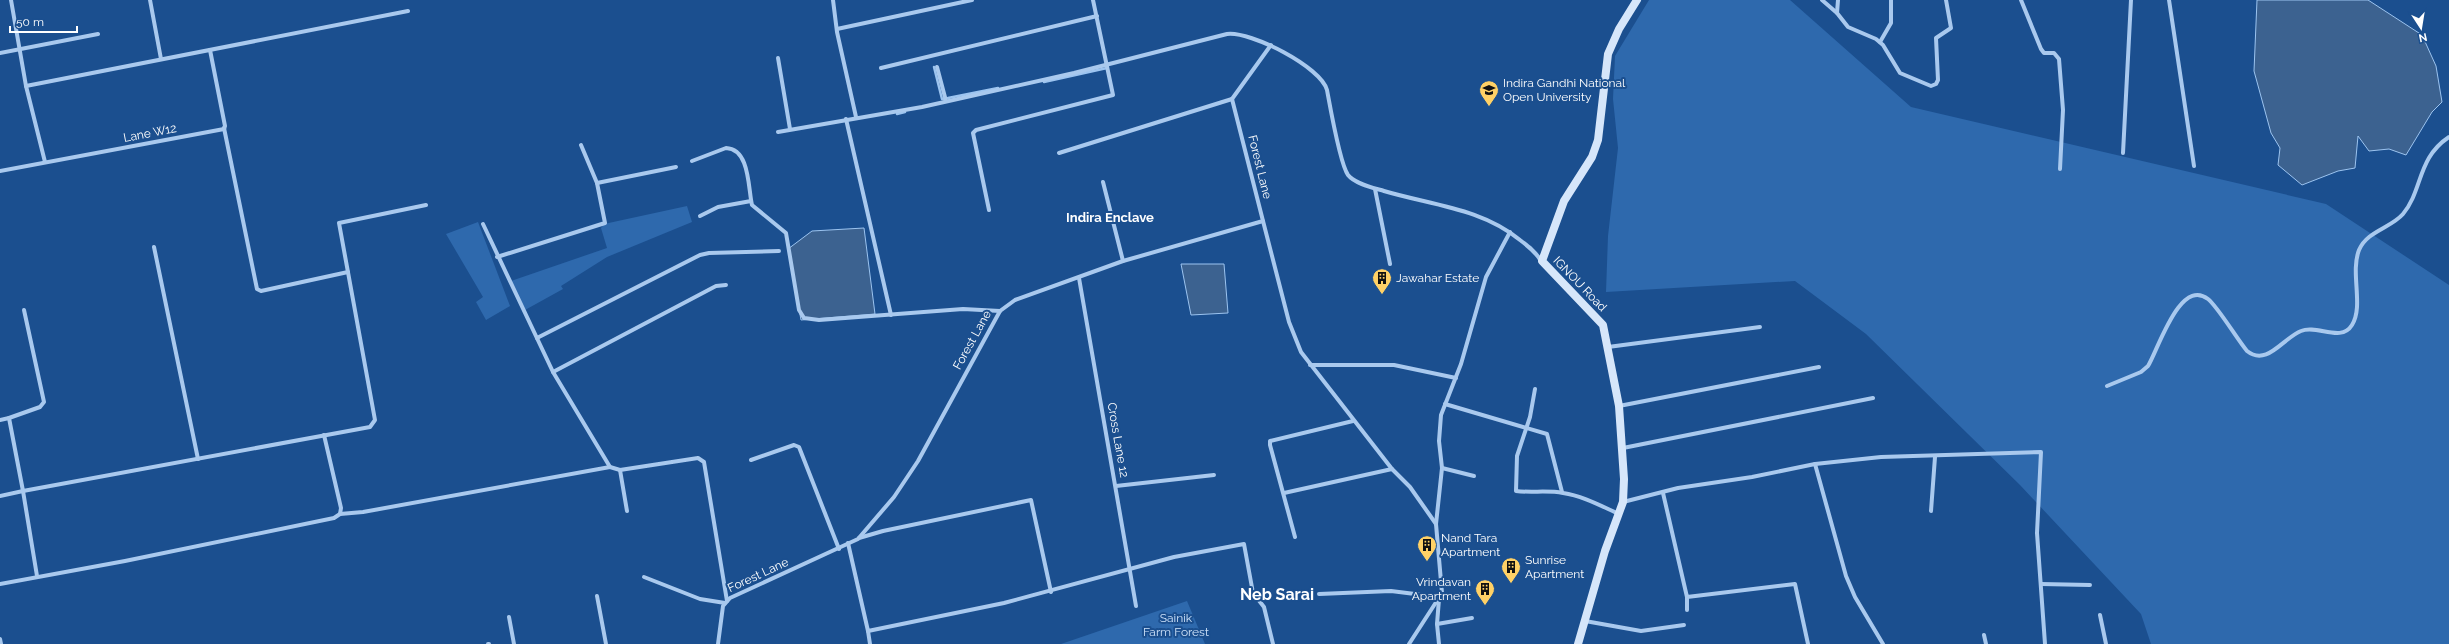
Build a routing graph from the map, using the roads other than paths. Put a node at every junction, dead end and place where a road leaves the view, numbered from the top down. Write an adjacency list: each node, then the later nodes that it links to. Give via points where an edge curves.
1 (11, 0): 21 (street)
2 (150, 0): 25 (street)
3 (833, 0): 17 (street)
4 (972, 0): 17 (street)
5 (1093, 0): 16 (street)
6 (1637, 0): 61 (street, IGNOU Road, via 1619,29 1608,54 1598,140 1592,157 1564,201)
7 (1822, 0): 15 (street)
8 (1838, 0): 15 (street)
9 (1891, 0): 19 (street, via 1891,23)
10 (1946, 0): 19 (street, via 1951,28 1936,38 1936,84 1929,85 1900,73)
11 (2021, 0): 45 (street, via 2041,49 2044,53 2056,54 2059,59 2063,110)
12 (2131, 0): 40 (street)
13 (2169, 0): 43 (street)
14 (408, 11): 22 (street)
15 (1837, 13): 19 (street, via 1848,27)
16 (1097, 16): 26 (street); 28 (street)
17 (837, 29): 32 (street)
18 (98, 34): 21 (street)
19 (1880, 42)
20 (1271, 45): 26 (street, via 1241,34 1226,34); 30 (street); 49 (street, via 1323,79 1346,172 1351,178)
21 (20, 50): 23 (street); 29 (street)
22 (210, 50): 25 (street); 34 (street)
23 (0, 53)
24 (778, 58): 35 (street)
25 (161, 59): 29 (street)
26 (1108, 63): 31 (street, via 1074,73); 52 (street, via 1113,94 974,131)
27 (937, 67): 31 (street)
28 (881, 68)
29 (26, 86): 42 (street)
30 (1232, 99): 39 (street); 54 (street, Forest Lane)
31 (946, 100): 32 (street)
32 (856, 117): 33 (street)
33 (846, 119): 35 (street); 68 (street)
34 (224, 128): 42 (street, Lane W12); 63 (street, via 257,289 261,291)
35 (790, 129): 36 (street)
36 (778, 132)
37 (2449, 138): 76 (street, via 2430,156 2403,215 2368,238 2359,250 2355,279 2357,310 2349,329 2339,333 2312,329 2301,331 2267,355 2256,356 2247,351 2208,299 2197,296 2186,299 2176,308 2148,366 2141,372)
38 (581, 145): 48 (street)
39 (1059, 153)
40 (2123, 153)
41 (692, 161): 50 (street, via 731,148 744,163)
42 (45, 162): 46 (street, Lane W12)
43 (2194, 166)
44 (676, 167): 48 (street)
45 (2060, 168)
46 (0, 171)
47 (1103, 182): 60 (street)
48 (597, 184): 59 (street, via 606,219 603,225)
49 (1375, 189): 56 (street, via 1463,210 1494,222); 62 (street)
50 (751, 201): 53 (street, via 718,207); 68 (street, via 757,211 786,233 799,310 804,318 819,320)
51 (426, 205): 63 (street, via 340,222)
52 (989, 210)
53 (700, 216)
54 (1264, 221): 60 (street, Forest Lane); 72 (street, via 1295,341)
55 (483, 224): 59 (street)
56 (1510, 232): 61 (street); 75 (street, via 1486,277)
57 (154, 247): 88 (street)
58 (779, 251): 70 (street, via 700,255)
59 (497, 257): 70 (street)
60 (1123, 261): 64 (street, Forest Lane)
61 (1542, 261): 71 (street, IGNOU Road, via 1602,325)
62 (1390, 264)
63 (348, 272): 85 (street, via 375,422 370,427)
64 (1079, 278): 67 (street, Forest Lane, via 1015,300); 97 (street, Cross Lane 12)
65 (726, 285): 74 (street, via 716,286)
66 (24, 310): 81 (street, via 44,402 40,407)
67 (1000, 311): 68 (street, via 963,309); 110 (street, Forest Lane, via 918,461 894,498)
68 (891, 315)
69 (1760, 327): 71 (street)
70 (537, 338): 74 (street)
71 (1608, 347): 80 (street, IGNOU Road)
72 (1310, 366): 75 (street, via 1394,365); 83 (street)
73 (1819, 367): 80 (street)
74 (553, 372): 91 (street)
75 (1456, 378): 79 (street)
76 (2107, 386)
77 (1535, 389): 84 (street)
78 (1873, 398): 86 (street)
79 (1446, 404): 84 (street); 92 (street, via 1440,428)
80 (1619, 406): 86 (street, IGNOU Road)
81 (9, 418): 82 (street); 98 (street)
82 (0, 420)
83 (1353, 421): 94 (street); 101 (street, via 1273,438 1270,441)
84 (1527, 428): 99 (street, via 1547,434); 99 (street, via 1517,456 1516,491 1533,494)
85 (324, 435): 88 (street); 106 (street, via 341,508)
86 (1623, 448): 103 (street, IGNOU Road)
87 (1935, 457): 90 (street, via 1881,457); 105 (street); 117 (street, via 2041,452 2037,533)
88 (198, 459): 98 (street)
89 (751, 460): 112 (street, via 794,445 799,447)
90 (1815, 464): 100 (street); 146 (street, via 1846,576)
91 (610, 467): 93 (street); 106 (street)
92 (1442, 468): 96 (street); 108 (street)
93 (620, 470): 104 (street); 124 (street, via 698,458 702,460)
94 (1392, 470): 101 (street); 108 (street, via 1410,486)
95 (1214, 475): 97 (street)
96 (1474, 476)
97 (1116, 486): 113 (street, Cross Lane 12)
98 (23, 491): 102 (street); 114 (street)
99 (1562, 492): 107 (street, via 1587,499)
100 (1663, 492): 103 (street); 123 (street)
101 (1284, 493): 109 (street)
102 (0, 496)
103 (1623, 502): 107 (street, IGNOU Road)
104 (627, 511)
105 (1931, 512)
106 (340, 514): 114 (street, via 326,520 125,561)
107 (1619, 514): 130 (street, IGNOU Road, via 1605,551)
108 (1436, 524): 122 (street, via 1442,588)
109 (1295, 537)
110 (858, 539): 111 (street, Forest Lane); 119 (street, via 883,531 1031,500)
111 (848, 543): 112 (street, Forest Lane); 133 (street)
112 (839, 549): 124 (street, Forest Lane)
113 (1130, 569): 119 (street); 125 (street, Cross Lane 12); 141 (street, via 1174,557 1245,544 1253,593 1264,607)
114 (37, 576): 116 (street)
115 (644, 576): 124 (street, via 700,599)
116 (0, 584)
117 (2041, 584): 118 (street); 148 (street)
118 (2090, 585)
119 (1050, 592): 133 (street)
120 (1319, 594): 122 (street, via 1391,591)
121 (597, 596): 138 (street)
122 (1439, 596): 131 (street); 142 (street)
123 (1687, 597): 126 (street); 145 (street, via 1795,584)
124 (726, 602): 139 (street, Forest Lane)
125 (1136, 606)
126 (1687, 610)
127 (2100, 616): 149 (street)
128 (509, 617): 137 (street)
129 (1472, 618): 131 (street)
130 (1585, 621): 132 (street, via 1641,631); 144 (street, IGNOU Road)
131 (1437, 624): 143 (street)
132 (1684, 624)
133 (868, 631): 140 (street)
134 (1984, 635): 147 (street)
135 (0, 639): 136 (street)
136 (1, 644)
137 (514, 644)
138 (606, 644)
139 (718, 644)
140 (870, 644)
141 (1274, 644)
142 (1409, 644)
143 (1439, 644)
144 (1578, 644)
145 (1808, 644)
146 (1883, 644)
147 (1986, 644)
148 (2045, 644)
149 (2106, 644)

